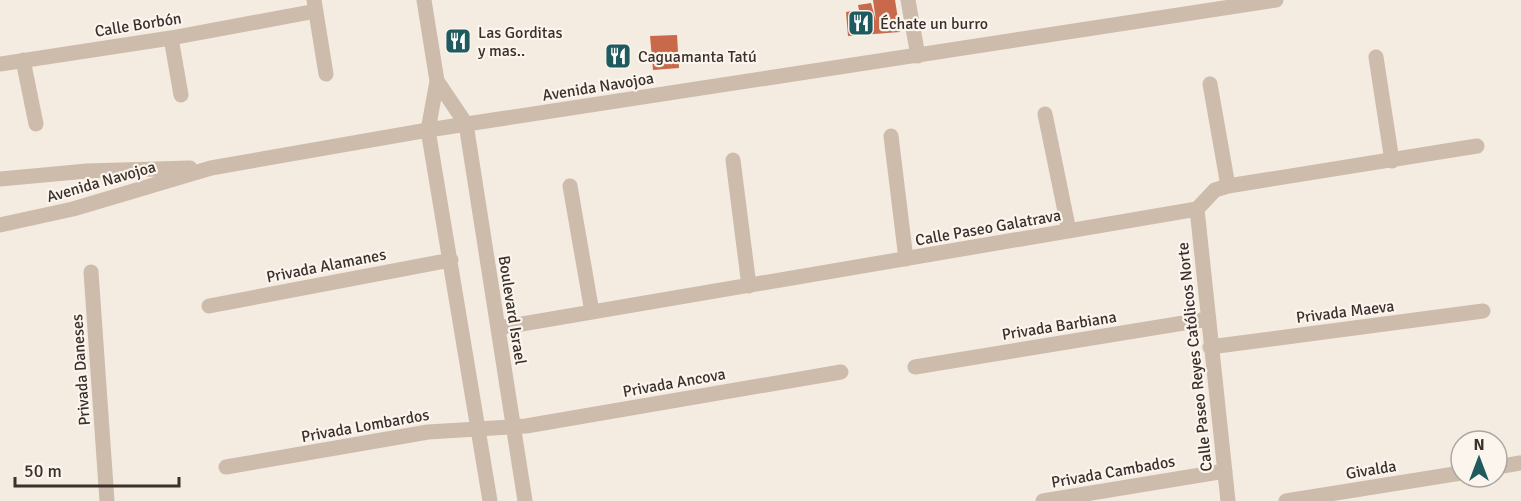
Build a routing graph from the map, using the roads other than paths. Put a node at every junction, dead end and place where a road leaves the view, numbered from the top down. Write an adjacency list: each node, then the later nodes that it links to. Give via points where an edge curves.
1 (424, 0): 11 (street)
2 (908, 0): 6 (street)
3 (1276, 0): 6 (street, Avenida Navojoa)
4 (315, 5): 5 (street, Calle Borbón); 10 (street)
5 (171, 38): 8 (street, Calle Borbón); 13 (street)
6 (918, 56): 16 (street, Avenida Navojoa)
7 (1376, 57): 21 (street)
8 (23, 60): 9 (street, Calle Borbón); 15 (street)
9 (0, 64)
10 (326, 74)
11 (437, 81): 16 (street); 17 (street)
12 (1210, 84): 25 (street)
13 (181, 95)
14 (1044, 114): 28 (street)
15 (36, 124)
16 (466, 124): 17 (street, Avenida Navojoa); 37 (street, Boulevard Israel)
17 (428, 130): 22 (street, Avenida Navojoa); 30 (street)
18 (891, 136): 29 (street)
19 (1477, 146): 21 (street)
20 (733, 160): 32 (street)
21 (1392, 161): 25 (street)
22 (211, 168): 23 (street, Avenida Navojoa); 27 (street, Avenida Navojoa, via 73,209)
23 (0, 178)
24 (570, 186): 35 (street)
25 (1228, 186): 26 (street, via 1215,190)
26 (1197, 209): 28 (street, Calle Paseo Galatrava); 36 (street, Calle Paseo Reyes Católicos Norte)
27 (0, 225)
28 (1069, 231): 29 (street, Calle Paseo Galatrava)
29 (906, 259): 32 (street, Calle Paseo Galatrava)
30 (451, 260): 33 (street, Privada Alamanes); 42 (street)
31 (91, 272): 46 (street, Privada Daneses)
32 (749, 286): 35 (street, Calle Paseo Galatrava)
33 (209, 306)
34 (1484, 311): 38 (street, Privada Maeva)
35 (592, 312): 37 (street, Calle Paseo Galatrava)
36 (1208, 319): 38 (street, Calle Paseo Reyes Católicos Norte); 39 (street, Privada Barbiana)
37 (498, 328): 41 (street, Boulevard Israel)
38 (1210, 347): 44 (street, Calle Paseo Reyes Católicos Norte)
39 (915, 368)
40 (841, 372): 41 (street, Privada Ancova)
41 (512, 426): 42 (street, Privada Lombardos); 48 (street, Boulevard Israel)
42 (477, 427): 43 (street, Privada Lombardos); 47 (street)
43 (226, 467)
44 (1225, 471): 49 (street, Privada Cambados); 50 (street, Calle Paseo Reyes Católicos Norte)
45 (1449, 475): 51 (street, Givalda)
46 (107, 501)
47 (490, 501)
48 (525, 501)
49 (1043, 501)
50 (1228, 501)
51 (1286, 501)

